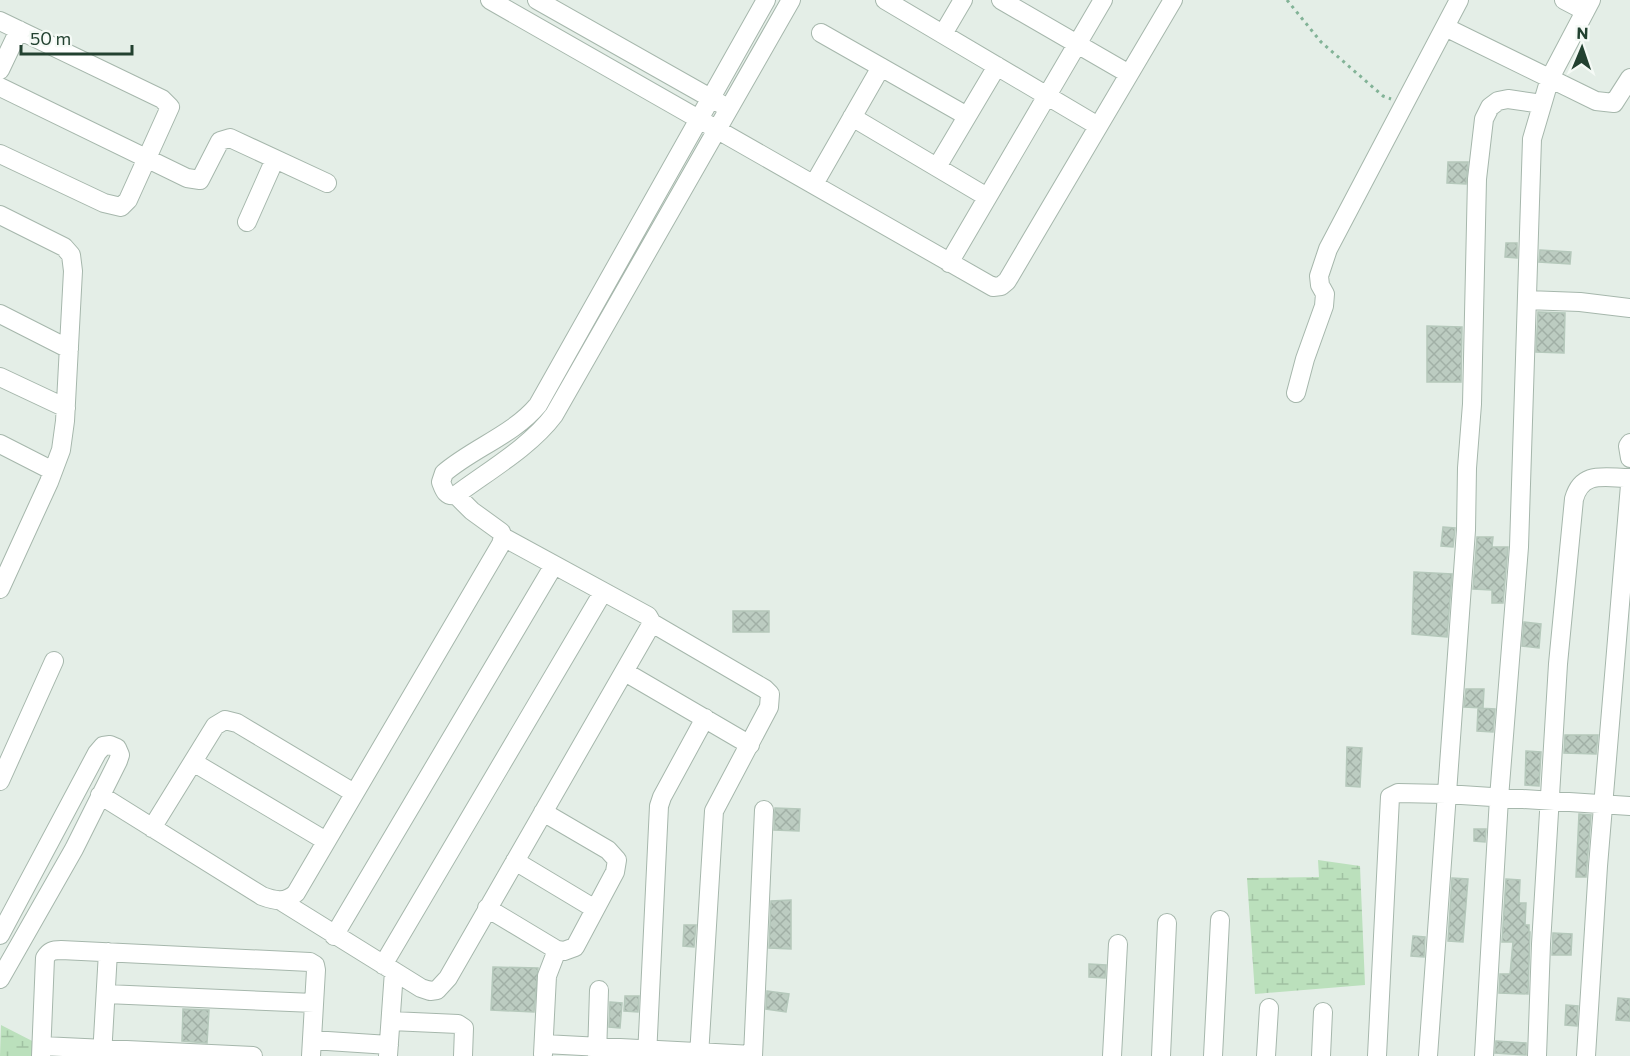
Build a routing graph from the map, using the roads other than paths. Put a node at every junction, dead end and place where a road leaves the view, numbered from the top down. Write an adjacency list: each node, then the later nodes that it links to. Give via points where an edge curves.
1 (490, 0): 33 (street)
2 (537, 0): 28 (street)
3 (766, 0): 28 (street)
4 (791, 0): 30 (street)
5 (963, 0): 18 (street)
6 (1001, 0): 13 (street)
7 (1103, 0): 19 (street)
8 (1173, 0): 23 (street)
9 (1459, 0): 15 (street)
10 (1564, 0): 12 (street)
11 (893, 2): 18 (street)
12 (1588, 6): 24 (street)
13 (1031, 8): 19 (street)
14 (0, 21): 16 (street)
15 (1445, 27): 24 (street); 51 (street, via 1321,266 1320,285 1326,300)
16 (19, 30): 22 (street); 37 (street, via 167,103 169,113)
17 (821, 33): 21 (street)
18 (943, 34): 20 (street)
19 (1077, 45): 23 (street); 27 (street)
20 (997, 66): 27 (street); 31 (street)
21 (881, 67): 31 (street); 32 (street)
22 (0, 70)
23 (1129, 74): 34 (street)
24 (1550, 78): 25 (street, via 1596,101 1614,103); 29 (street)
25 (1630, 78)
26 (0, 87): 37 (street)
27 (1047, 96): 34 (street); 42 (street)
28 (710, 98): 30 (street); 33 (street)
29 (1542, 104): 46 (street, via 1530,162); 73 (street, via 1498,101 1484,119 1477,179 1466,530)
30 (729, 108): 35 (street)
31 (967, 116): 39 (street)
32 (852, 117): 39 (street); 41 (street)
33 (698, 118): 35 (street); 59 (street, via 538,405 441,477 446,494)
34 (1098, 126): 45 (street, via 1007,281 993,287)
35 (718, 129): 41 (street); 59 (street, via 554,415 498,465)
36 (0, 154): 37 (street, via 114,207 125,204)
37 (147, 159): 38 (street, via 200,180 220,141 230,138)
38 (275, 159): 40 (street); 44 (street)
39 (937, 167): 42 (street)
40 (327, 183)
41 (814, 184): 45 (street)
42 (987, 197): 45 (street)
43 (0, 215): 49 (street, via 64,247 70,255 73,271)
44 (247, 222)
45 (949, 263)
46 (1527, 300): 47 (street); 75 (street, via 1519,547)
47 (1630, 308)
48 (0, 314): 49 (street)
49 (69, 349): 52 (street)
50 (0, 377): 52 (street)
51 (1296, 393)
52 (66, 408): 56 (street, via 61,450)
53 (1630, 442): 55 (street)
54 (0, 444): 56 (street)
55 (1630, 458)
56 (53, 471): 62 (street)
57 (1630, 478): 76 (street, via 1583,480 1574,499 1558,664)
58 (1630, 485): 77 (street)
59 (456, 495): 60 (street)
60 (503, 537): 61 (street); 72 (street)
61 (554, 565): 63 (street); 90 (street)
62 (0, 589)
63 (603, 592): 64 (street, via 648,616); 96 (street)
64 (652, 623): 66 (street); 68 (street, via 770,694 769,707)
65 (54, 661): 69 (street)
66 (625, 672): 67 (street); 80 (street)
67 (705, 718): 68 (street); 110 (street, via 659,806)
68 (750, 745): 111 (street, via 714,810)
69 (4, 761): 71 (street)
70 (193, 762): 72 (street, via 215,726 231,720); 81 (street); 82 (street)
71 (0, 781)
72 (354, 793): 82 (street)
73 (1446, 794): 75 (street); 120 (street, via 1390,796); 121 (street)
74 (100, 795): 81 (street); 89 (street, via 120,755 110,745 97,753); 91 (street)
75 (1499, 798): 76 (street); 122 (street)
76 (1551, 801): 77 (street); 123 (street)
77 (1604, 804): 78 (street); 124 (street)
78 (1630, 806)
79 (764, 810): 114 (street)
80 (543, 812): 83 (street); 86 (street, via 608,850 617,860 615,872)
81 (152, 828): 84 (street, via 262,896)
82 (326, 842): 84 (street, via 296,893)
83 (514, 861): 85 (street); 86 (street)
84 (281, 901): 90 (street)
85 (487, 908): 93 (street); 96 (street, via 448,978 437,990 421,988)
86 (595, 909): 93 (street, via 575,946)
87 (1220, 920): 117 (street)
88 (1167, 924): 116 (street)
89 (1, 930): 91 (street)
90 (334, 936): 96 (street)
91 (23, 939): 95 (street); 97 (street)
92 (1118, 944): 115 (street)
93 (557, 950): 105 (street, via 547,976)
94 (108, 952): 95 (street, via 53,950); 99 (street); 100 (street, via 310,962 316,970)
95 (45, 958): 106 (street)
96 (388, 968): 103 (street)
97 (0, 979)
98 (599, 990): 109 (street)
99 (106, 994): 100 (street); 108 (street)
100 (314, 1003): 104 (street)
101 (1269, 1008): 118 (street)
102 (1323, 1011): 119 (street)
103 (391, 1021): 107 (street); 113 (street, via 458,1024 464,1028)
104 (312, 1048): 107 (street)
105 (543, 1050): 109 (street)
106 (42, 1051): 108 (street)
107 (389, 1051)
108 (103, 1052): 112 (street)
109 (597, 1052): 110 (street)
110 (647, 1053): 111 (street)
111 (699, 1054): 114 (street)
112 (253, 1056)
113 (463, 1056)
114 (753, 1056)
115 (1112, 1056)
116 (1161, 1056)
117 (1213, 1056)
118 (1266, 1056)
119 (1321, 1056)
120 (1377, 1056)
121 (1428, 1056)
122 (1484, 1056)
123 (1536, 1056)
124 (1586, 1056)

